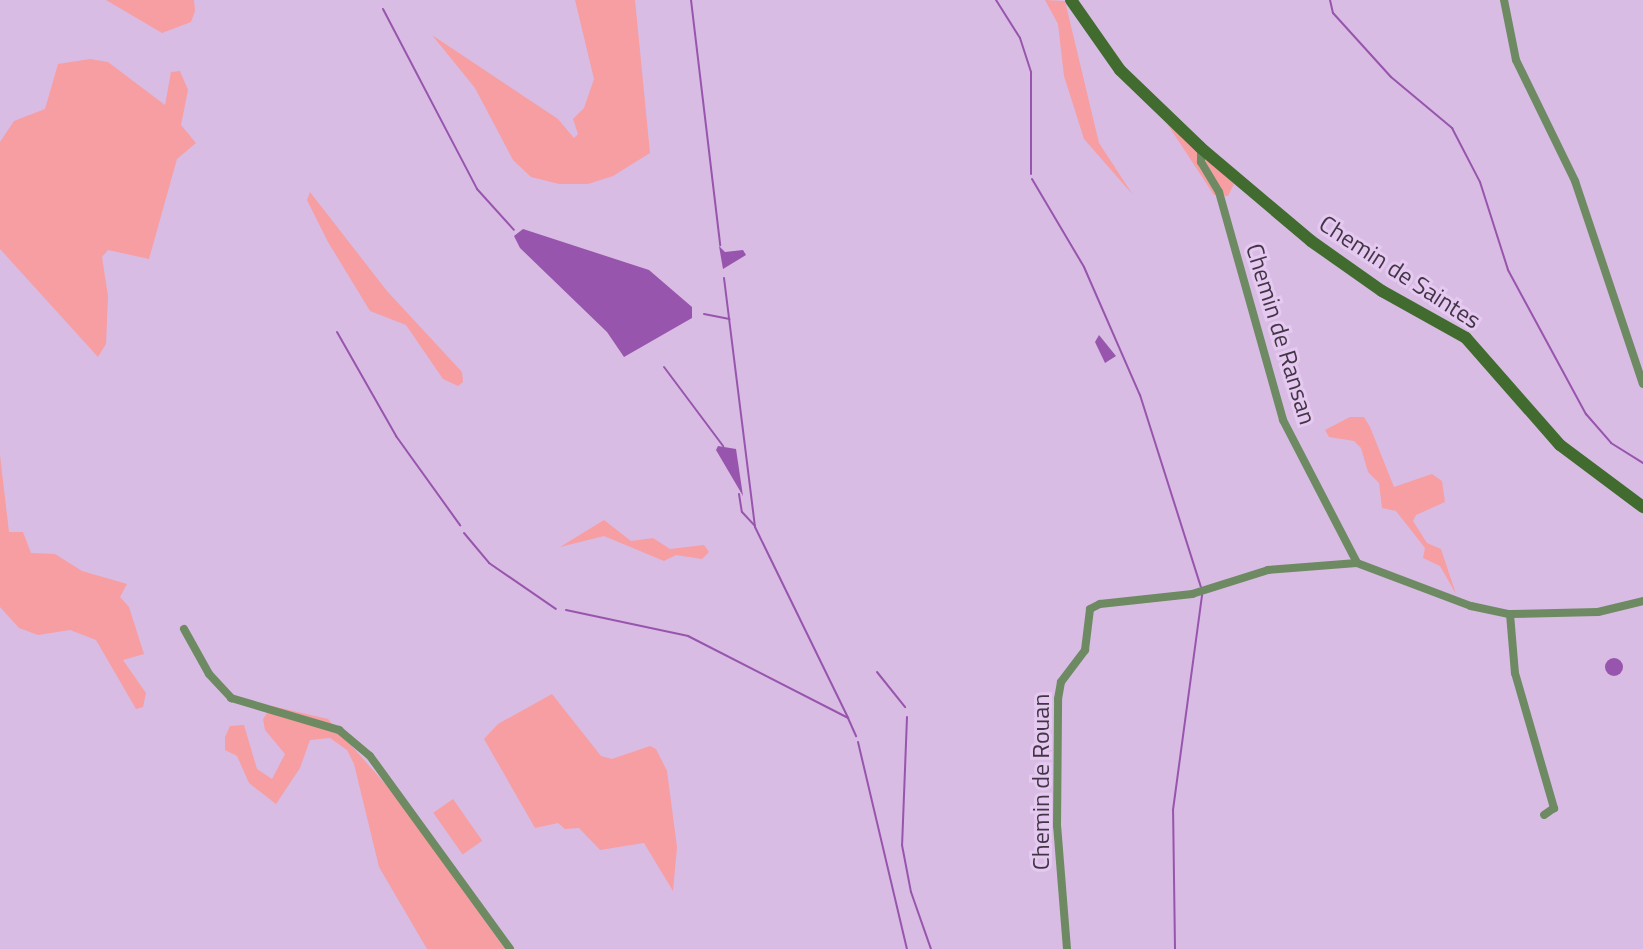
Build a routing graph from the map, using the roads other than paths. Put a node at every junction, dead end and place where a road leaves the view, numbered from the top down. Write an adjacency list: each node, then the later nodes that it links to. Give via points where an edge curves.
1 (1071, 0): 3 (street, Chemin de Saintes, via 1120,70)
2 (1504, 0): 4 (street, via 1516,60 1575,181)
3 (1201, 148): 5 (street, Chemin de Saintes, via 1311,241 1382,291 1466,338 1560,445); 6 (street, Chemin de Ransan, via 1201,162 1219,192 1283,420)
4 (1643, 384)
5 (1643, 507)
6 (1357, 563): 8 (street, via 1471,606); 12 (street, Chemin de Rouan, via 1268,570 1192,594 1090,609 1085,650 1061,682 1058,699 1057,826)
7 (1643, 601): 8 (street, via 1598,612)
8 (1510, 614): 10 (street, via 1515,673 1554,808)
9 (184, 629): 11 (street, via 209,674 231,698 339,730 362,749)
10 (1544, 815)
11 (510, 949)
12 (1067, 949)

